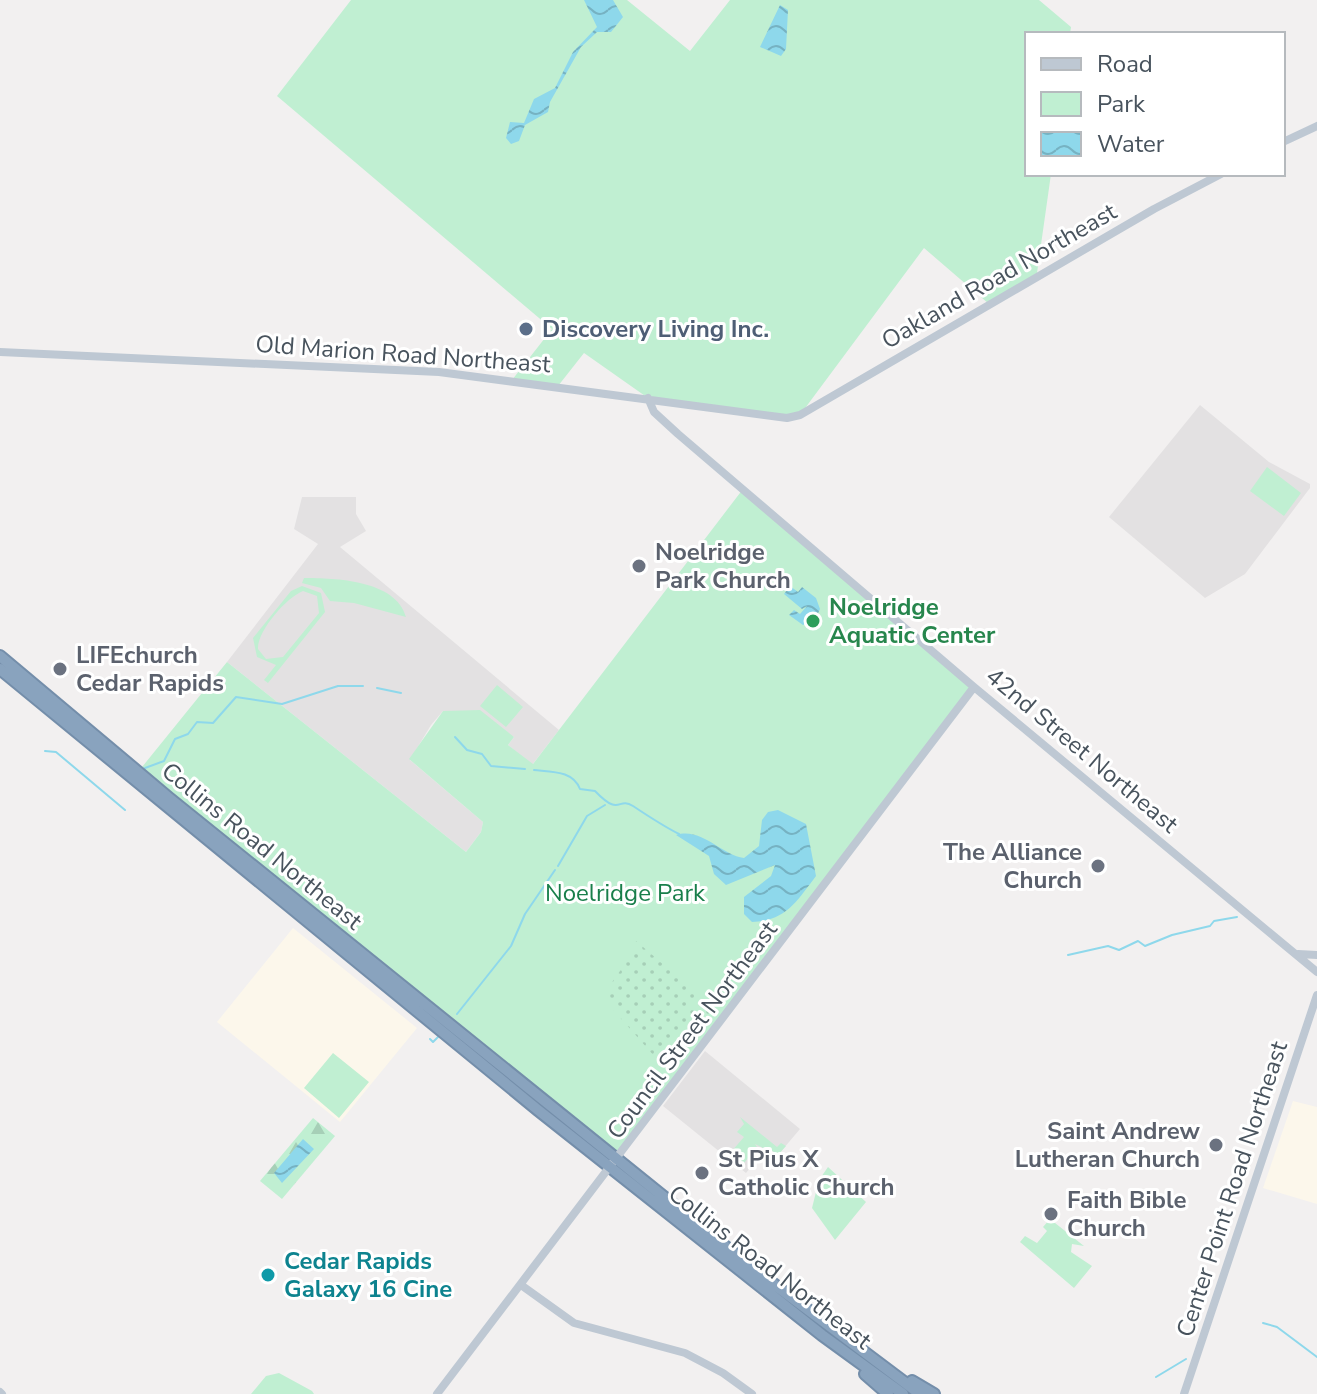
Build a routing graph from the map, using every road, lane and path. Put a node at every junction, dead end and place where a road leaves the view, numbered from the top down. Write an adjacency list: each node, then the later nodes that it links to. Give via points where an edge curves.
1 (1317, 126): 2 (street)
2 (1285, 141)
3 (1217, 176): 6 (street, Oakland Road Northeast)
4 (0, 352): 5 (street, Old Marion Road Northeast, via 433,371)
5 (648, 398): 6 (street, Old Marion Road Northeast, via 768,417); 9 (street, 42nd Street Northeast, via 660,418)
6 (800, 415)
7 (0, 656): 15 (highway, Collins Road Northeast)
8 (0, 669): 14 (highway, Collins Road Northeast)
9 (974, 687): 10 (street, 42nd Street Northeast); 16 (street, Council Street Northeast)
10 (1295, 953): 11 (street); 12 (street, 42nd Street Northeast)
11 (1317, 955)
12 (1317, 972)
13 (1317, 995): 26 (street, Center Point Road Northeast)
14 (427, 1019): 15 (highway, Collins Road Northeast, via 435,1017); 16 (highway, Collins Road Northeast)
15 (502, 1065): 16 (highway, Collins Road Northeast)
16 (615, 1164): 17 (street, Council Street Northeast); 18 (highway, Collins Road Northeast); 19 (highway, Collins Road Northeast)
17 (521, 1285): 20 (street, Council Street Northeast); 21 (street, via 574,1323 685,1353)
18 (798, 1304): 24 (highway, Collins Road Northeast); 25 (highway)
19 (822, 1335): 22 (highway); 23 (highway, Collins Road Northeast)
20 (437, 1394)
21 (752, 1394)
22 (888, 1394)
23 (903, 1394)
24 (920, 1394)
25 (934, 1394)
26 (1184, 1394)

